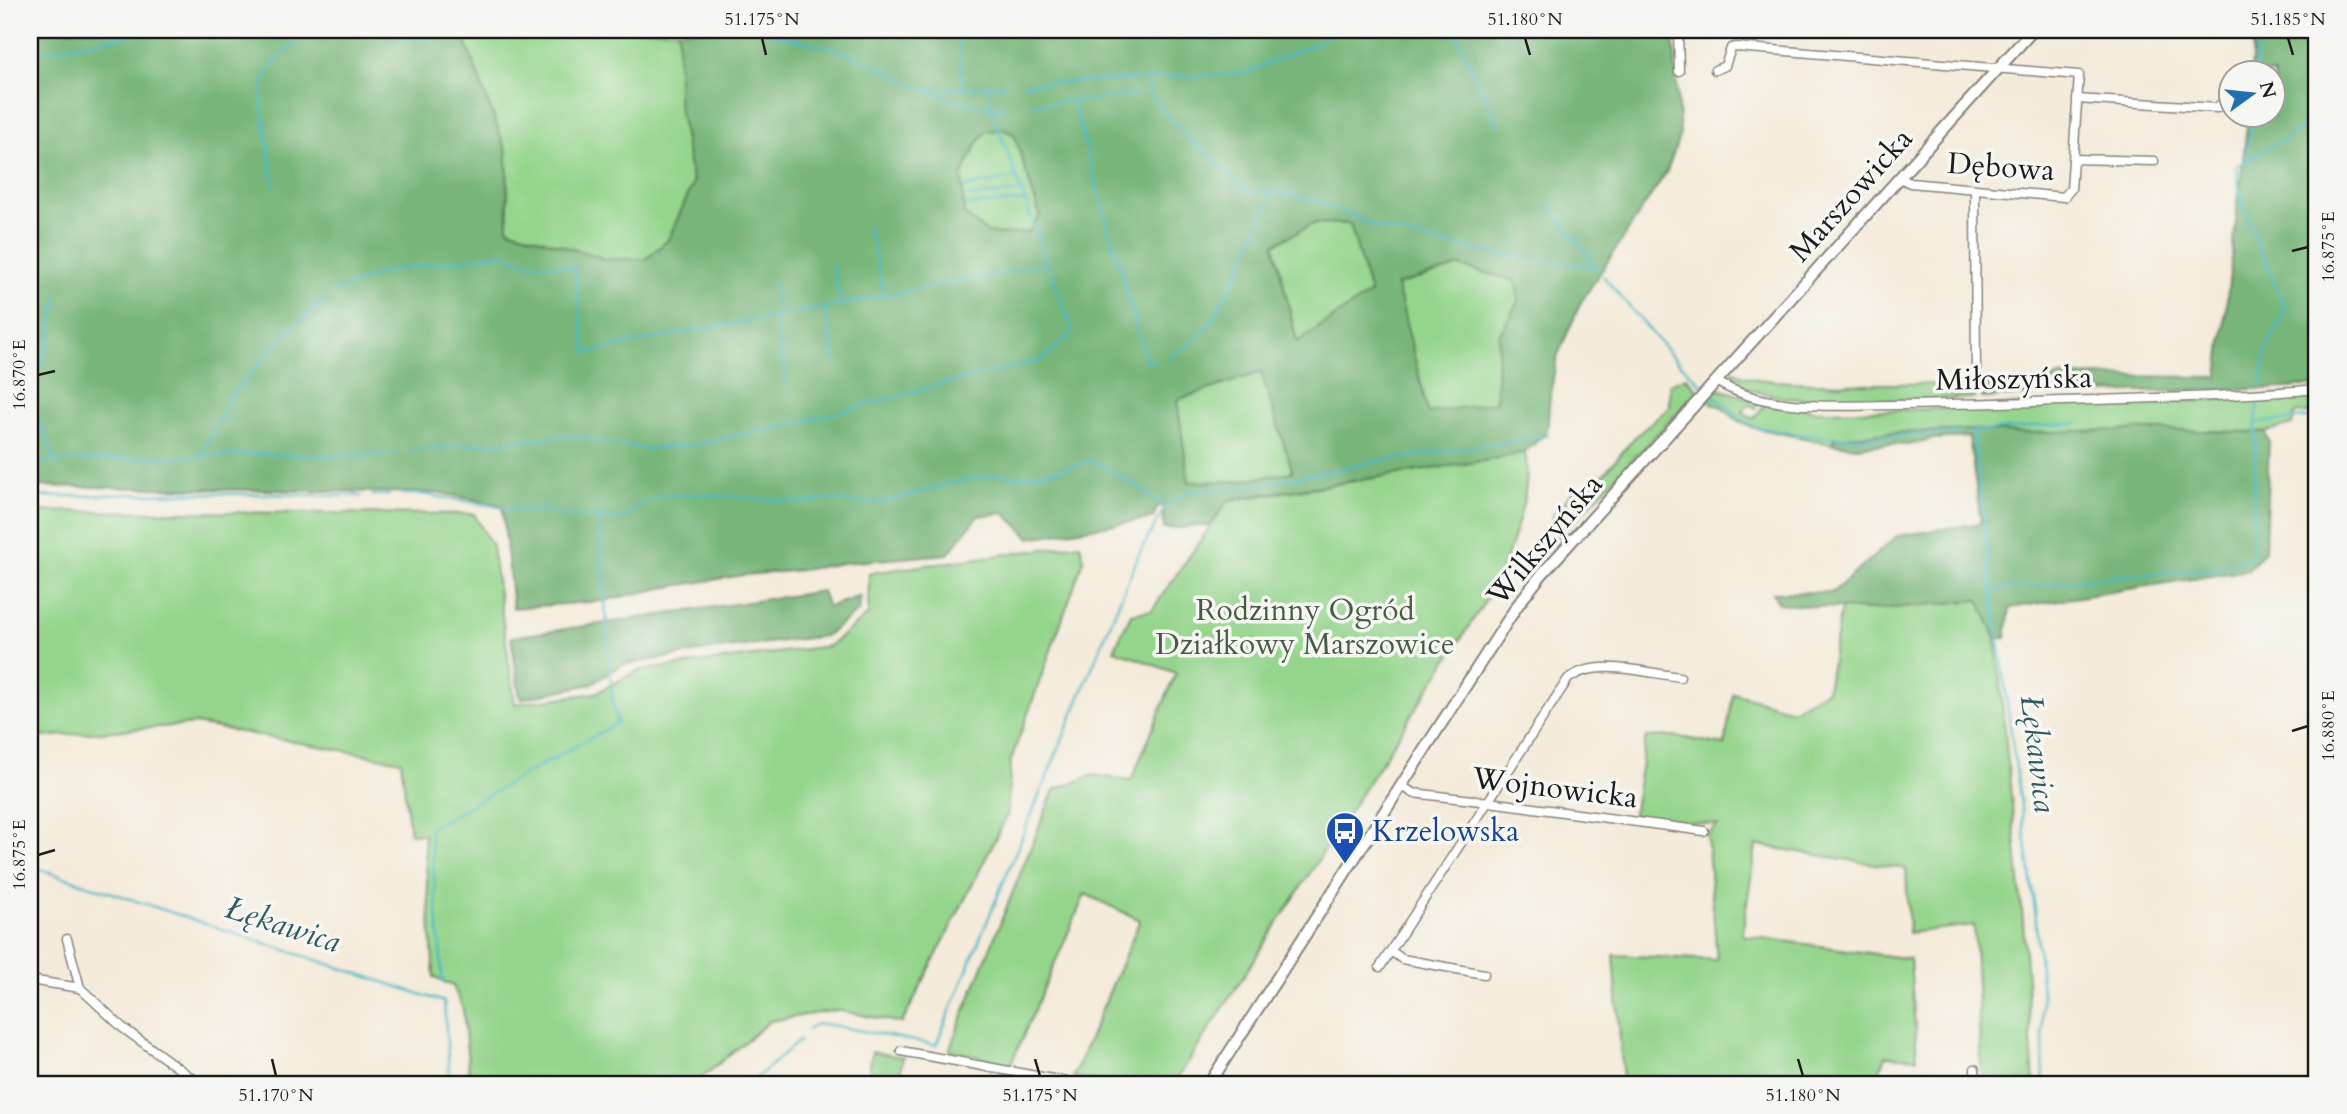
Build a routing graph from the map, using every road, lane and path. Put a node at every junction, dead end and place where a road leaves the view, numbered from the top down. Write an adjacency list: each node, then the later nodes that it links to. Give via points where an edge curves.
1 (1678, 30): 5 (street)
2 (2033, 30): 3 (street, Marszowicka)
3 (1999, 68): 4 (street, via 1736,47 1731,48 1725,66); 6 (street, Dębowa, via 2079,75); 10 (street, Marszowicka)
4 (1715, 70)
5 (1679, 71)
6 (2077, 99): 7 (street); 8 (street, Dębowa)
7 (2218, 107)
8 (2073, 159): 9 (street); 11 (street, Dębowa, via 2071,189 2064,197)
9 (2154, 161)
10 (1900, 178): 11 (street, Dębowa); 12 (street, Marszowicka)
11 (1975, 190): 13 (street)
12 (1716, 381): 14 (street, Miłoszyńska, via 1758,397 1814,405 2242,396); 15 (street, Marszowicka)
13 (1976, 383)
14 (2317, 389)
15 (1706, 392): 17 (street, Wilkszyńska, via 1517,606)
16 (1680, 677): 18 (street, via 1602,667 1574,674)
17 (1402, 786): 18 (street, Wojnowicka, via 1413,793); 30 (street, Wilkszyńska)
18 (1489, 802): 19 (street, Wojnowicka); 21 (street)
19 (1704, 831)
20 (66, 939): 25 (street)
21 (1391, 951): 22 (street); 23 (street, via 1402,959)
22 (1380, 967)
23 (1484, 974)
24 (30, 980): 25 (street)
25 (80, 988): 28 (street, via 123,1028)
26 (901, 1051): 29 (street)
27 (1975, 1069): 31 (street)
28 (200, 1084)
29 (1080, 1084)
30 (1209, 1084)
31 (1976, 1084)

